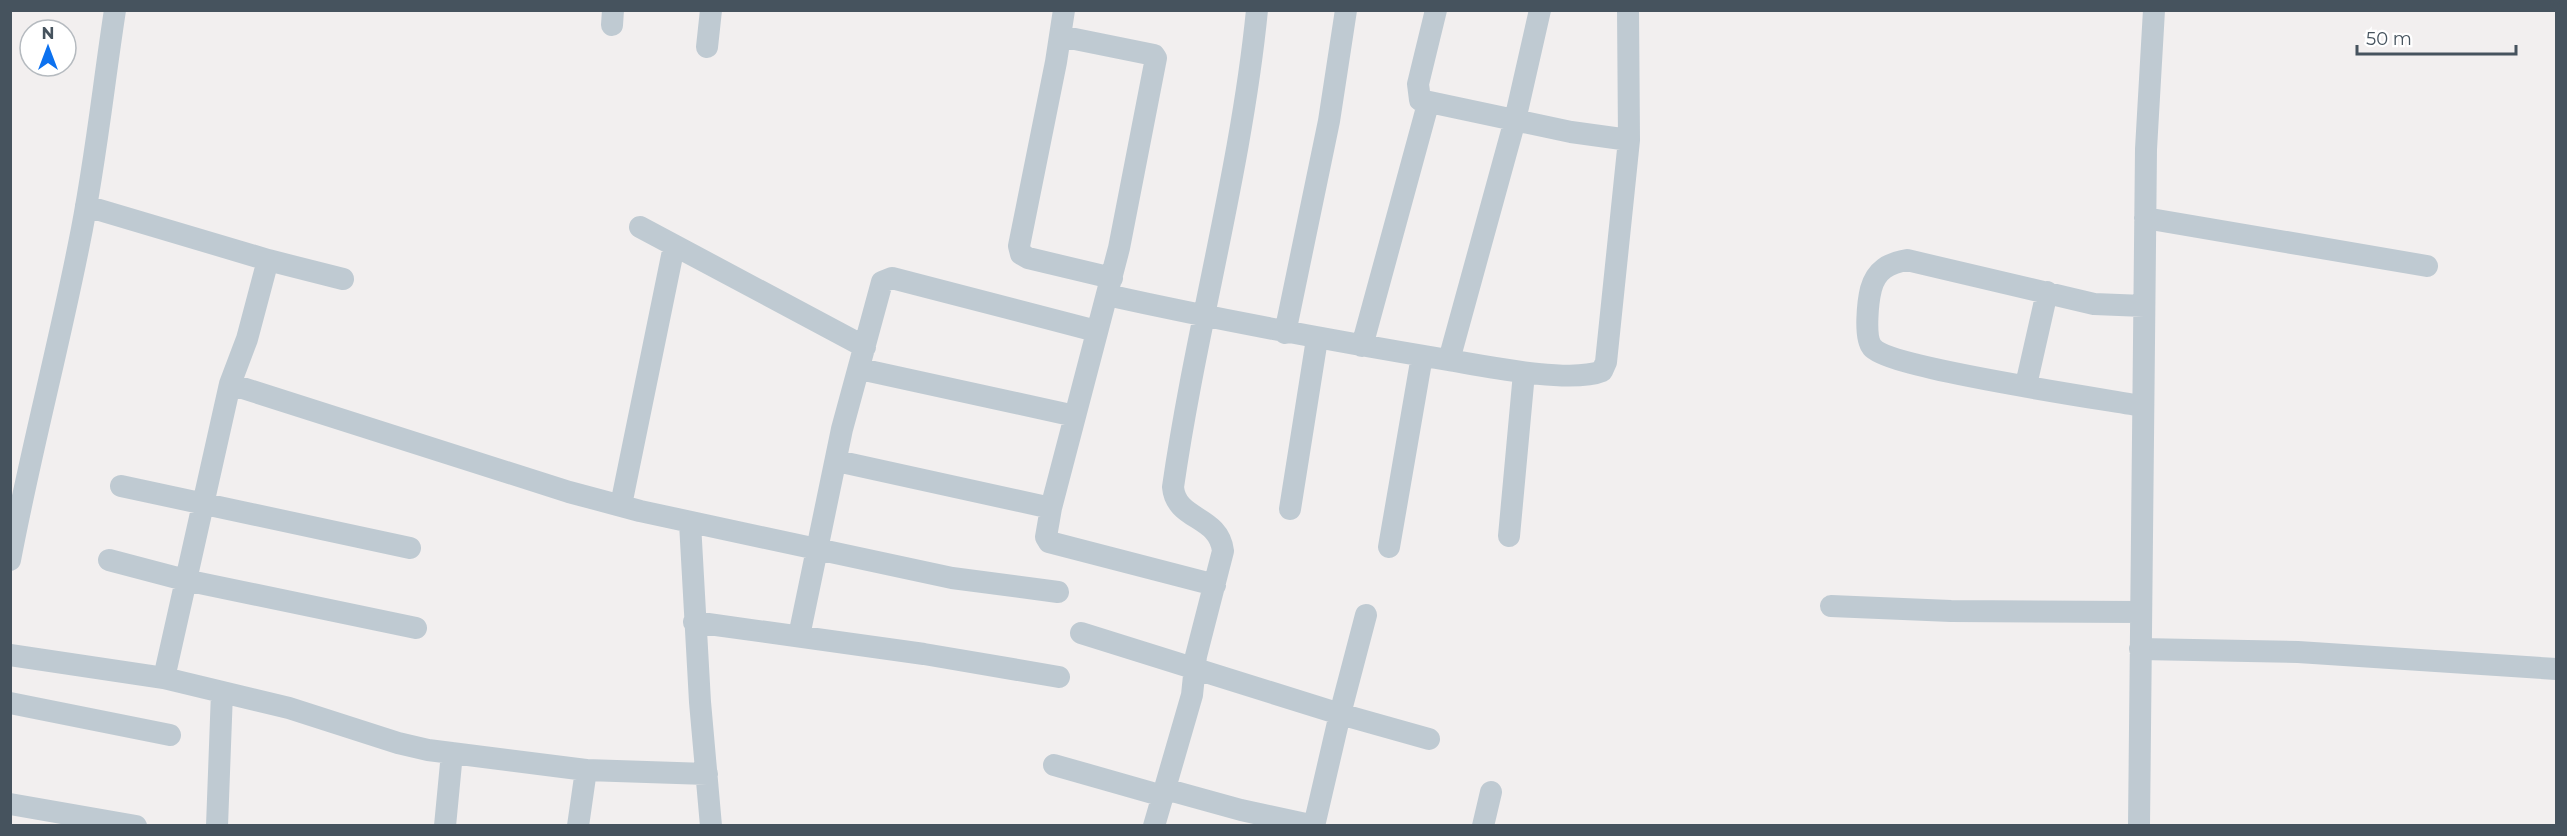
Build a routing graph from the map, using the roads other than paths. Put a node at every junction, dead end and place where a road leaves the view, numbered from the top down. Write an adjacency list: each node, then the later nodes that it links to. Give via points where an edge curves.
1 (115, 10): 15 (street)
2 (711, 10): 11 (street)
3 (1064, 10): 10 (street)
4 (1257, 10): 25 (street, via 1243,121)
5 (1346, 10): 27 (street, via 1329,121)
6 (1436, 10): 12 (street, via 1418,84 1420,100)
7 (1540, 10): 13 (street)
8 (1628, 10): 14 (street)
9 (2154, 10): 16 (street)
10 (1060, 36): 22 (street, via 1019,246 1021,254 1028,258); 22 (street, via 1156,58)
11 (707, 47)
12 (1428, 104): 13 (street); 29 (street)
13 (1515, 120): 14 (street); 32 (street)
14 (1629, 140): 34 (street, via 1602,371 1594,375)
15 (86, 206): 19 (street); 50 (street)
16 (2145, 218): 20 (street); 24 (street)
17 (640, 227): 18 (street)
18 (674, 246): 30 (street); 42 (street)
19 (268, 260): 21 (street); 35 (street, via 247,339)
20 (2427, 266)
21 (343, 279)
22 (1110, 287): 25 (street); 26 (street)
23 (2047, 292): 24 (street, via 2094,303); 36 (street); 36 (street, via 1907,260 1891,262 1878,273 1871,290 1867,334 1872,347 1882,355 1931,369)
24 (2144, 306): 37 (street)
25 (1203, 316): 27 (street); 53 (street, via 1173,487 1174,499 1180,507 1216,530 1222,540)
26 (1096, 331): 30 (street, via 892,278 879,288); 38 (street)
27 (1285, 333): 28 (street)
28 (1317, 339): 29 (street); 44 (street)
29 (1362, 346): 31 (street)
30 (865, 347): 33 (street)
31 (1422, 356): 32 (street); 47 (street)
32 (1449, 360): 34 (street)
33 (860, 369): 38 (street); 39 (street)
34 (1524, 373): 46 (street)
35 (230, 384): 41 (street); 42 (street)
36 (2026, 385): 37 (street)
37 (2142, 406): 56 (street)
38 (1075, 416): 43 (street)
39 (837, 461): 43 (street); 49 (street)
40 (121, 486): 41 (street)
41 (204, 504): 48 (street); 52 (street)
42 (621, 505): 45 (street)
43 (1051, 508): 53 (street, via 1046,537 1049,542)
44 (1290, 509)
45 (690, 523): 49 (street); 58 (street)
46 (1509, 536)
47 (1389, 547)
48 (410, 548)
49 (817, 549): 54 (street, via 952,578); 61 (street)
50 (10, 560)
51 (109, 560): 52 (street)
52 (185, 580): 59 (street); 67 (street)
53 (1215, 585): 64 (street)
54 (1058, 592)
55 (1830, 606): 56 (street)
56 (2140, 612): 62 (street)
57 (1366, 615): 70 (street)
58 (694, 622): 61 (street); 76 (street)
59 (416, 628)
60 (1081, 633): 64 (street)
61 (799, 636): 66 (street)
62 (2140, 649): 65 (street, via 2298,652); 88 (street)
63 (10, 655): 67 (street)
64 (1196, 668): 70 (street); 78 (street)
65 (2556, 669)
66 (1059, 677)
67 (164, 678): 68 (street)
68 (222, 692): 73 (street, via 289,708 398,743); 81 (street)
69 (10, 703): 71 (street)
70 (1340, 714): 72 (street); 86 (street)
71 (170, 735)
72 (1429, 739)
73 (452, 753): 75 (street); 82 (street)
74 (1054, 765): 78 (street)
75 (585, 770): 76 (street); 83 (street)
76 (707, 774): 84 (street)
77 (1491, 792): 87 (street)
78 (1164, 793): 85 (street); 86 (street)
79 (10, 804): 80 (street)
80 (136, 825)
81 (217, 825)
82 (445, 825)
83 (578, 825)
84 (711, 825)
85 (1154, 825)
86 (1314, 825)
87 (1483, 825)
88 (2139, 825)

